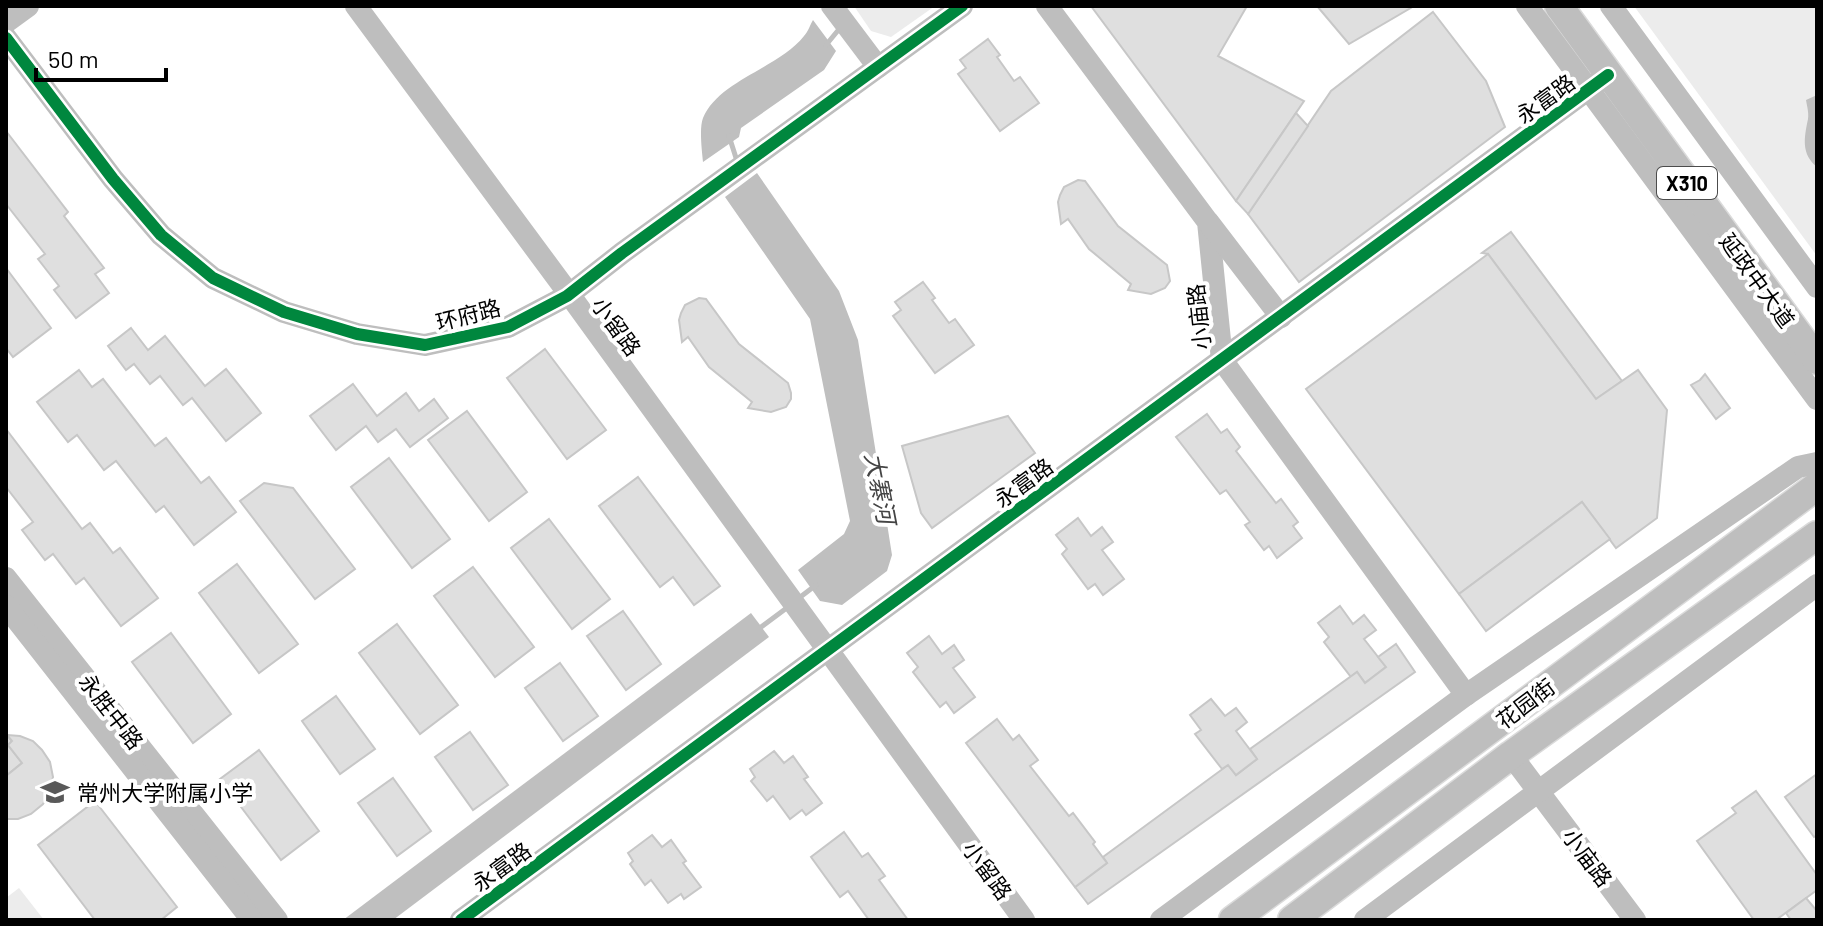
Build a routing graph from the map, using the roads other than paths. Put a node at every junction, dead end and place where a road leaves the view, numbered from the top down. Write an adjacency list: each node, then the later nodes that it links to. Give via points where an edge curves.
1 (28, 6): 10 (street)
2 (356, 6): 16 (street, 小留路)
3 (832, 6): 12 (street)
4 (962, 6): 12 (street, 环府路)
5 (1047, 6): 14 (street)
6 (1527, 6): 13 (street)
7 (1559, 6): 13 (main road, 延政中大道 / X310)
8 (1578, 6): 18 (main road, 延政中大道 / X310)
9 (1611, 6): 15 (street)
10 (6, 22)
11 (6, 38): 16 (street, 环府路, via 161,235 213,278 284,312 357,334 425,345 508,327)
12 (878, 67): 16 (street, 环府路)
13 (1599, 83): 17 (street, 永富路); 20 (main road, 延政中大道 / X310); 21 (street)
14 (1208, 222): 17 (street); 19 (street, 小庙路)
15 (1817, 287)
16 (569, 294): 28 (street, 小留路)
17 (1281, 317): 19 (street, 永富路)
18 (1817, 331)
19 (1222, 360): 28 (street, 永富路); 29 (street, 小庙路)
20 (1817, 360)
21 (1817, 399)
22 (1817, 463): 29 (street, via 1798,467)
23 (1817, 486): 37 (main road, 花园街)
24 (1817, 535): 30 (main road, 花园街)
25 (6, 578): 33 (street, 永胜中路)
26 (1817, 585): 31 (street)
27 (6, 606): 32 (street, 永胜中路)
28 (829, 650): 34 (street, 永富路); 35 (street, 小留路)
29 (1466, 695): 36 (street)
30 (1511, 755): 31 (street, 小庙路); 38 (main road, 花园街)
31 (1539, 792): 39 (street); 40 (street, 小庙路)
32 (252, 920)
33 (277, 920)
34 (461, 920)
35 (1024, 920)
36 (1161, 920)
37 (1233, 920)
38 (1292, 920)
39 (1365, 920)
40 (1635, 920)

